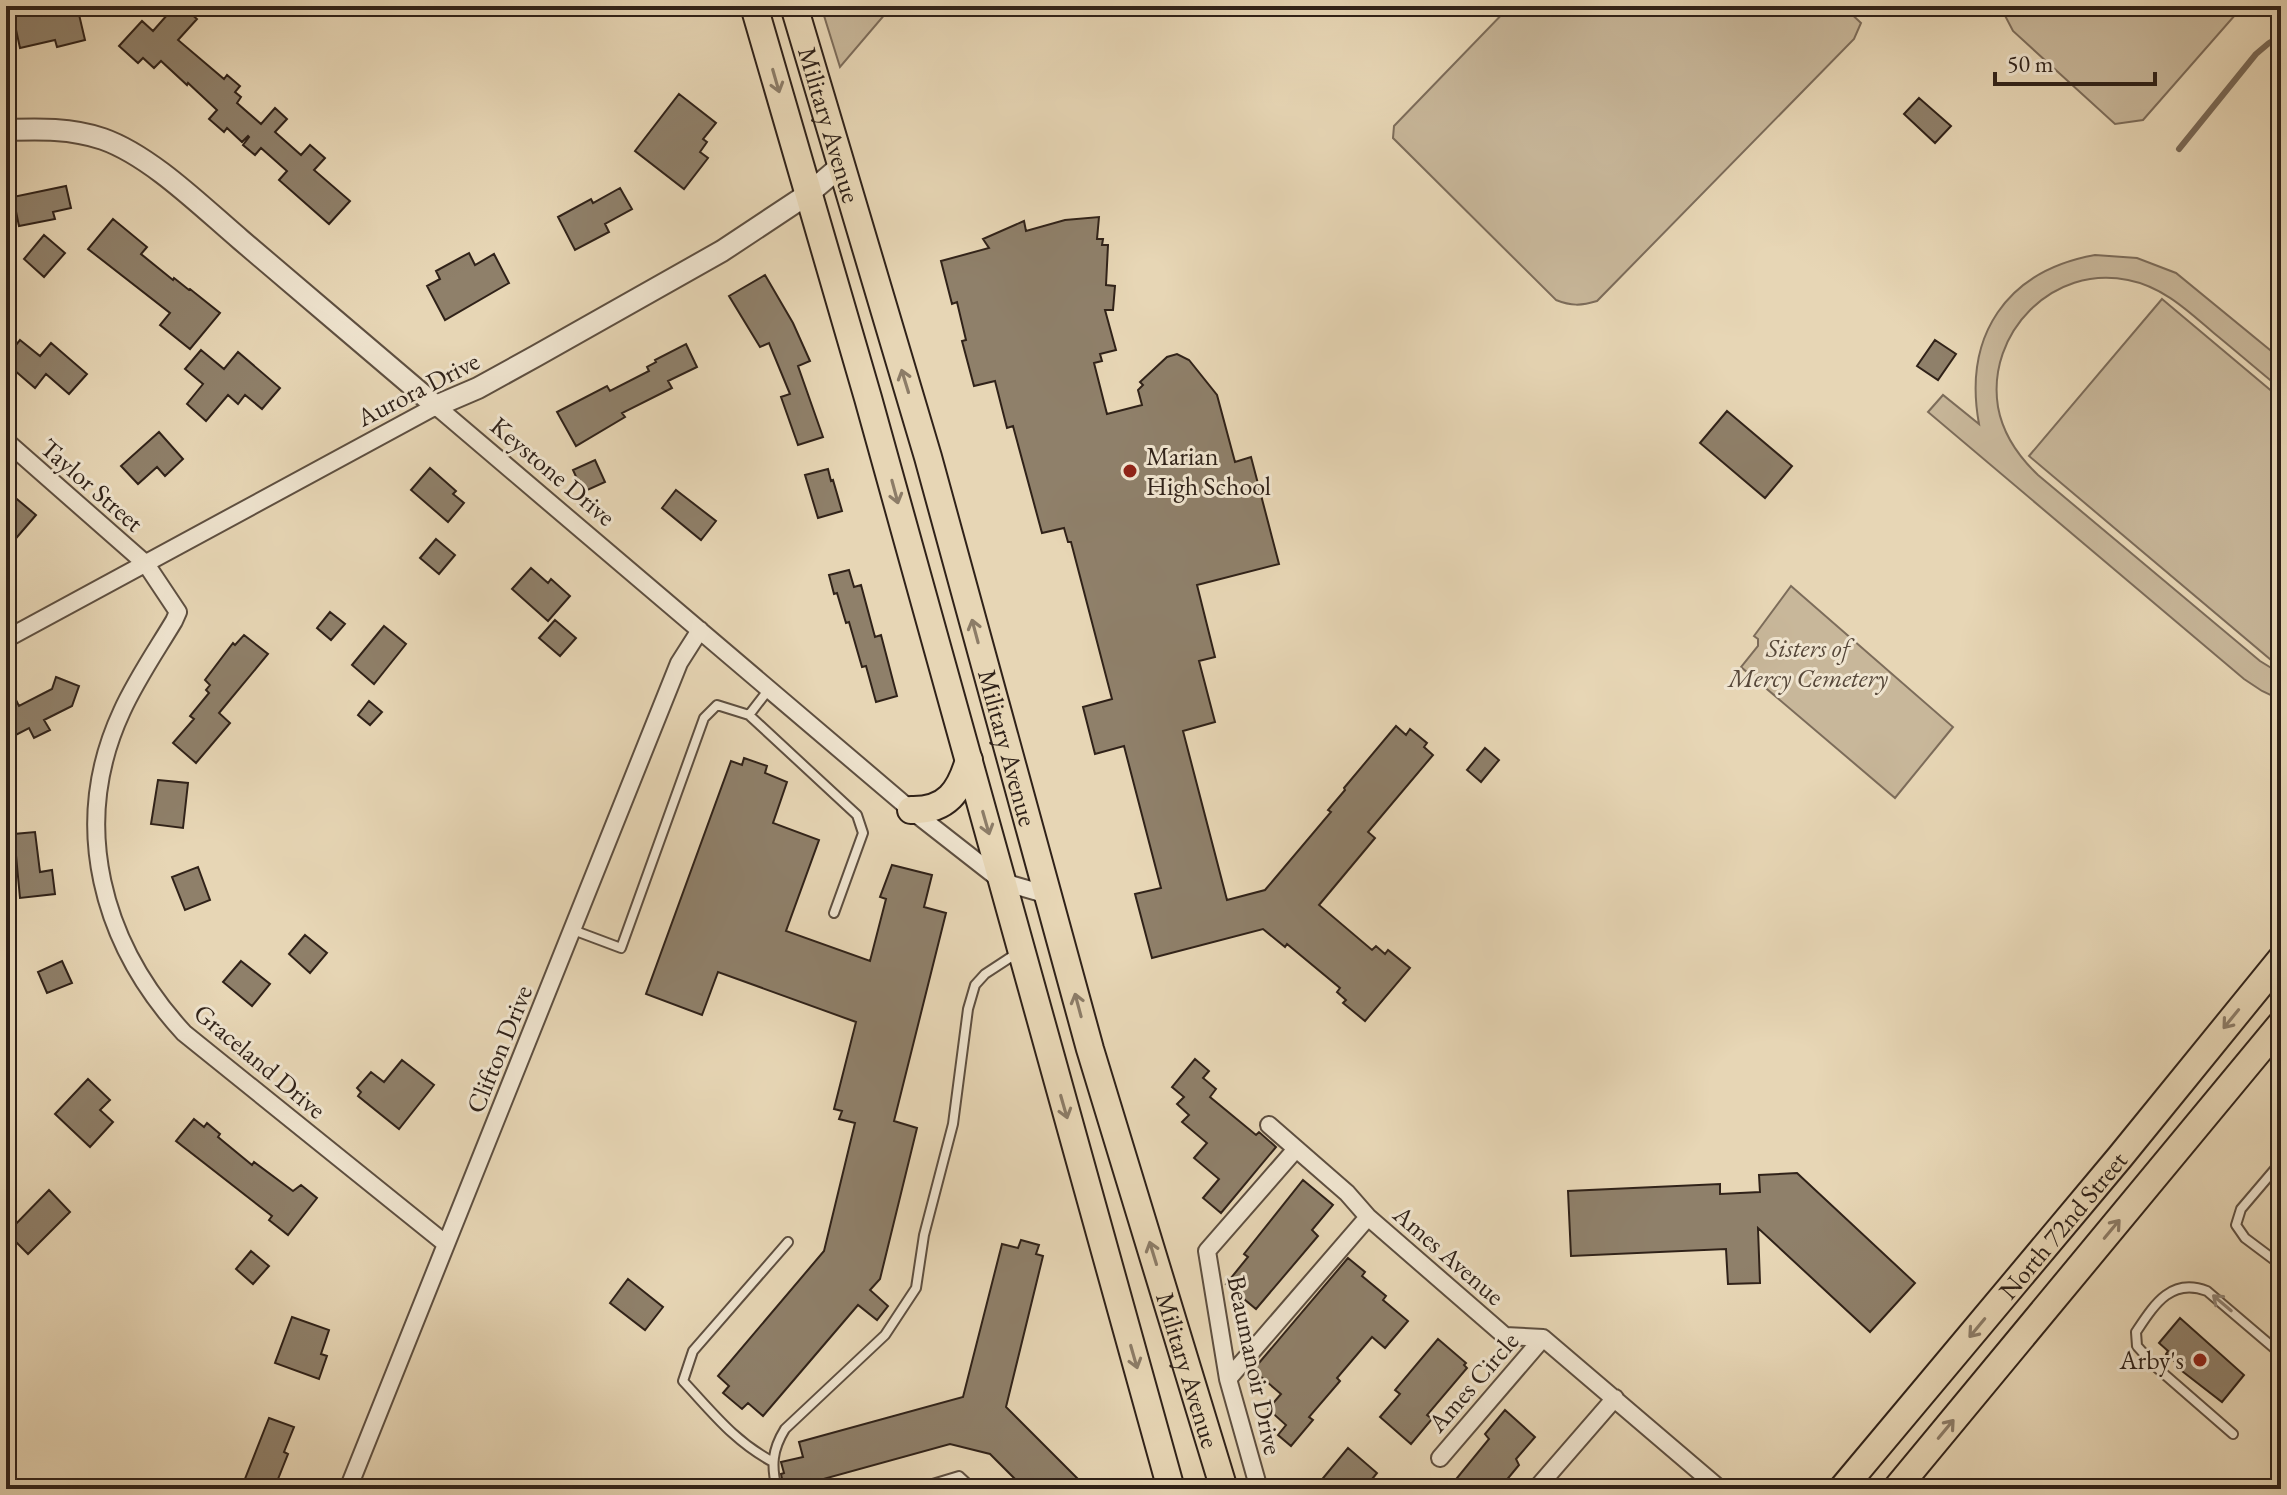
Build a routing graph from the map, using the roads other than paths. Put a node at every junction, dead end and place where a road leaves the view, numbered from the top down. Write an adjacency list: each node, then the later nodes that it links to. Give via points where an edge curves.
1 (754, 6): 5 (main road, Military Avenue, one-way to 5)
2 (794, 6): 4 (main road, Military Avenue)
3 (6, 130): 6 (street, Keystone Drive, via 73,132 126,149 194,200)
4 (841, 166): 5 (street, Aurora Drive); 16 (main road, Military Avenue, one-way to 4, via 928,457)
5 (808, 194): 6 (street, Aurora Drive, via 722,251 525,363); 13 (main road, Military Avenue, one-way to 13)
6 (436, 406): 8 (street, Aurora Drive); 9 (street, Keystone Drive)
7 (6, 441): 8 (street, Taylor Street)
8 (146, 564): 10 (street, Aurora Drive); 27 (street, Graceland Drive, via 178,612 121,713 101,777 98,859 120,940 147,989 184,1033)
9 (700, 630): 11 (street, Keystone Drive); 18 (street, Clifton Drive, via 679,663)
10 (6, 639)
11 (769, 689): 12 (lane); 14 (street, Keystone Drive)
12 (749, 715): 17 (lane, via 857,815 863,833); 18 (lane, via 717,705 704,718 621,948)
13 (969, 760): 14 (main road, via 954,794 932,807); 15 (main road, Military Avenue, one-way to 15)
14 (911, 810): 15 (street, Keystone Drive)
15 (1003, 882): 16 (street, Keystone Drive); 19 (main road, Military Avenue)
16 (1048, 895): 41 (main road, Military Avenue, one-way to 16)
17 (834, 913)
18 (573, 930): 27 (street, Clifton Drive)
19 (1022, 950): 35 (lane, via 975,985 953,1124 916,1288 885,1335 785,1429); 40 (main road, Military Avenue, one-way to 40)
20 (2281, 959): 45 (main road, North 72nd Street, one-way to 45)
21 (2281, 1024): 46 (main road, North 72nd Street, one-way to 21)
22 (1269, 1125): 23 (street, Ames Avenue)
23 (1296, 1149): 25 (street, Ames Avenue); 31 (street, Beaumanoir Drive, via 1207,1251)
24 (2281, 1162): 28 (lane, via 2241,1209 2236,1225)
25 (1368, 1217): 29 (street, Ames Avenue, via 1505,1336); 31 (street)
26 (788, 1242): 35 (lane, via 693,1351 683,1381 751,1450)
27 (446, 1244): 36 (street, Clifton Drive)
28 (2281, 1265)
29 (1543, 1338): 32 (street); 34 (street, Ames Circle)
30 (2281, 1354): 33 (lane, one-way to 33, via 2195,1286 2179,1287 2162,1298 2136,1332 2137,1346 2156,1367)
31 (1228, 1379): 42 (street, Beaumanoir Drive)
32 (1615, 1398): 43 (street); 44 (street)
33 (2233, 1434)
34 (1440, 1458)
35 (773, 1462): 37 (lane)
36 (348, 1489)
37 (777, 1489)
38 (916, 1489): 39 (lane, via 959,1476)
39 (973, 1489)
40 (1171, 1489)
41 (1224, 1489)
42 (1259, 1489)
43 (1536, 1489)
44 (1720, 1489)
45 (1842, 1489)
46 (1896, 1489)

